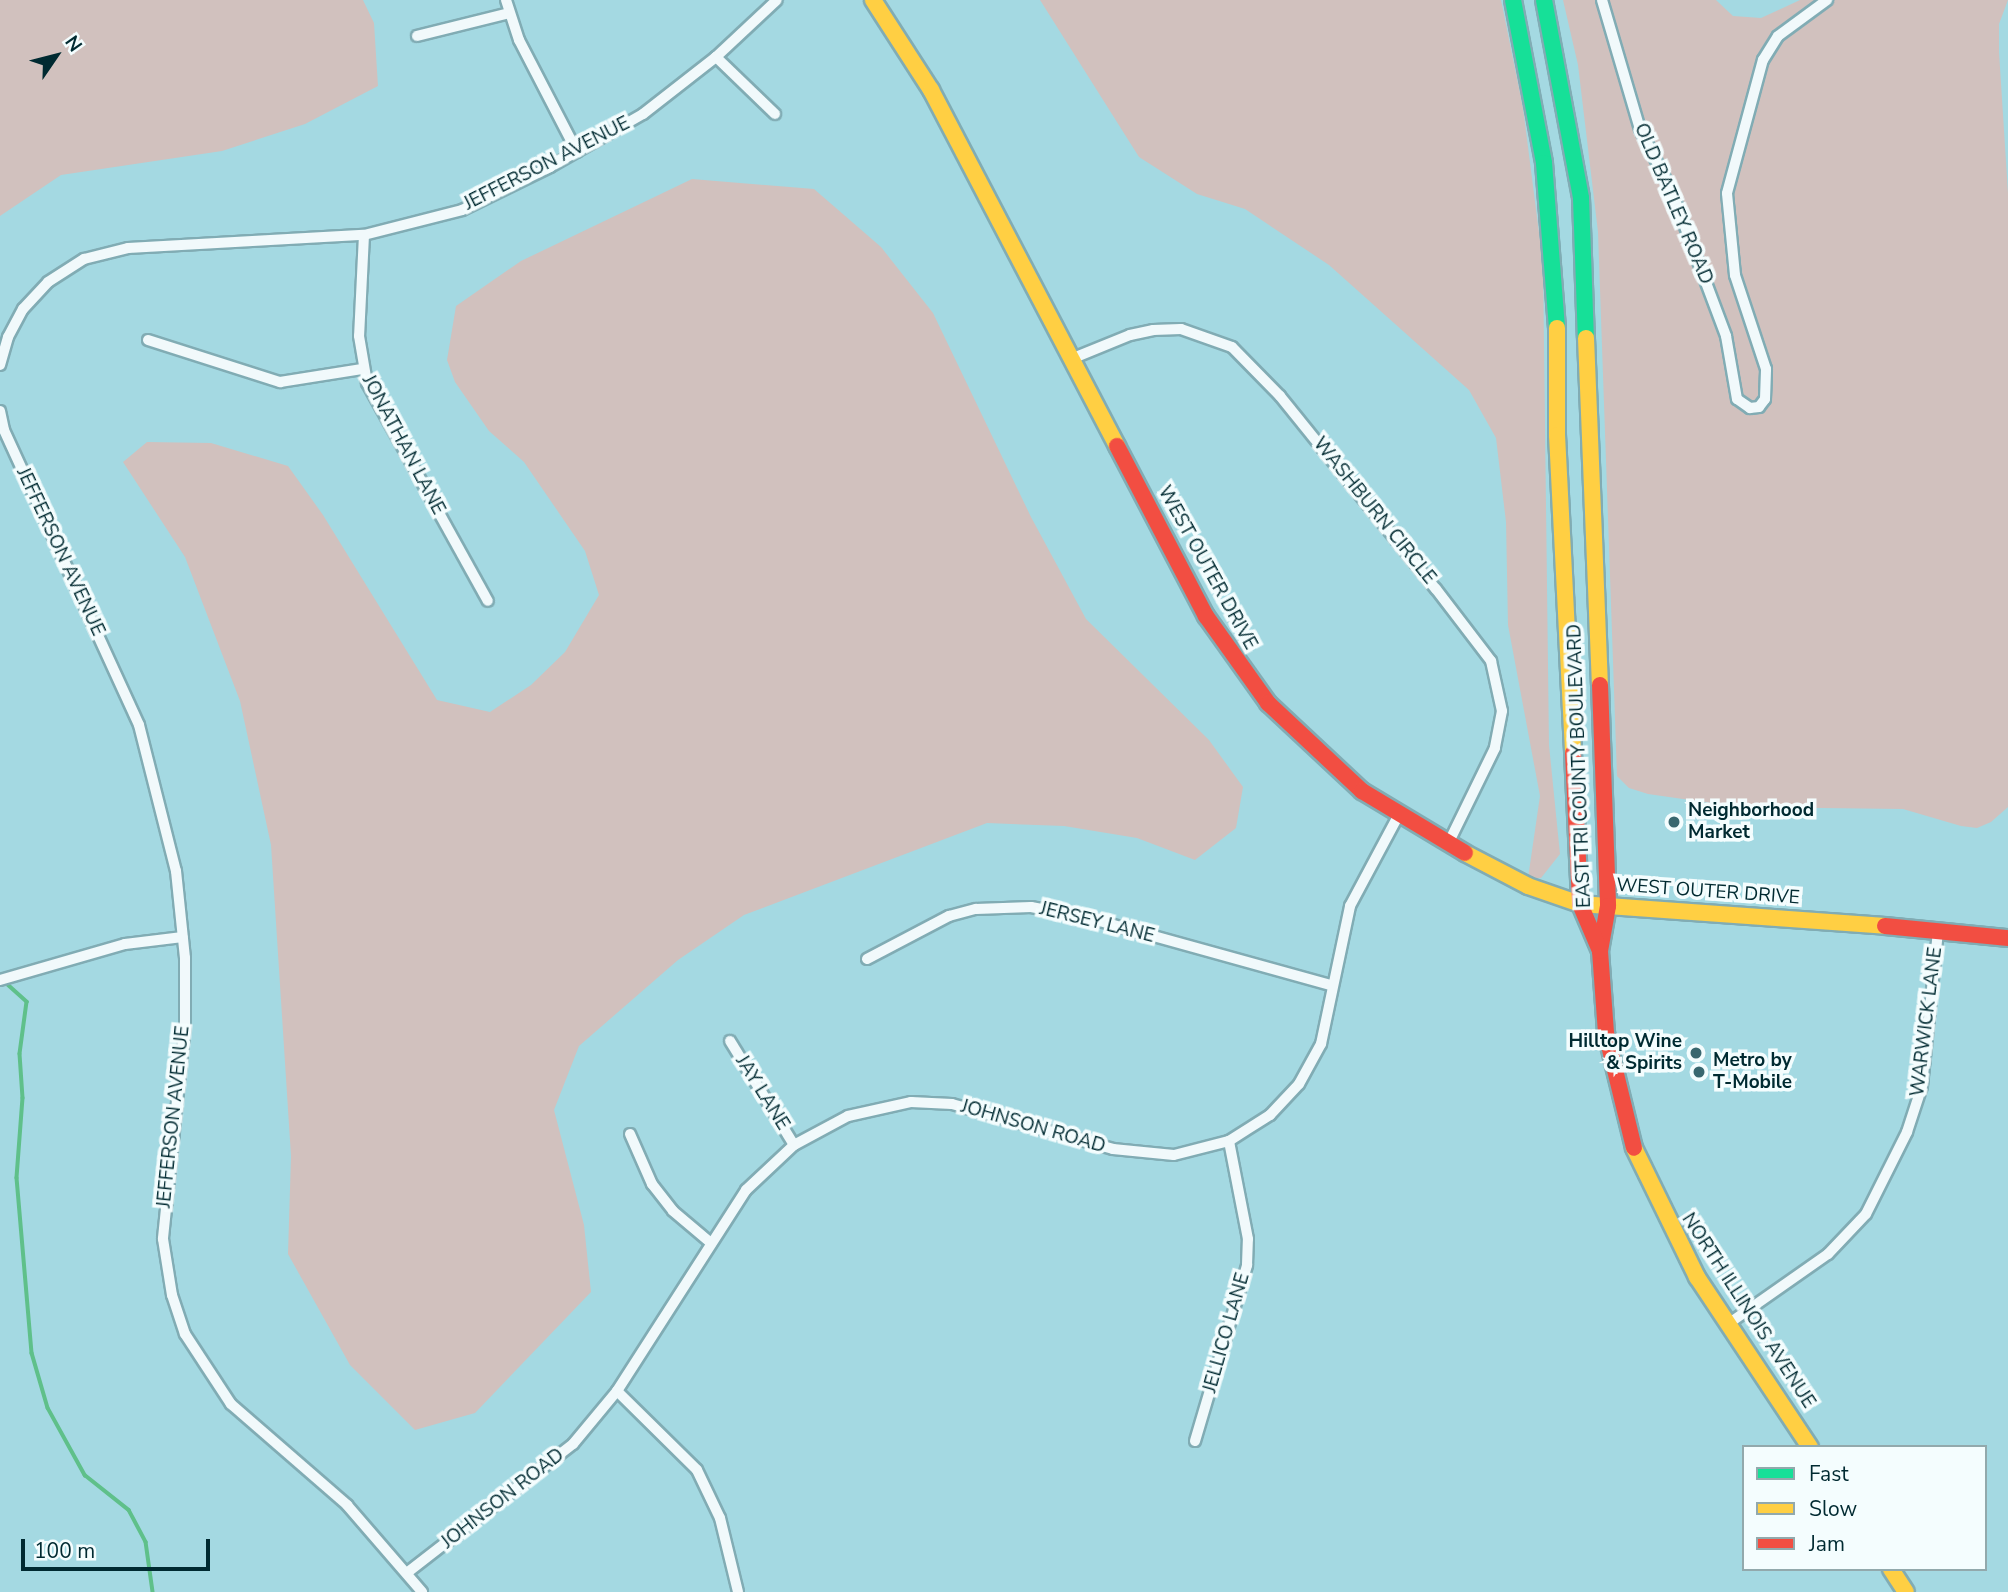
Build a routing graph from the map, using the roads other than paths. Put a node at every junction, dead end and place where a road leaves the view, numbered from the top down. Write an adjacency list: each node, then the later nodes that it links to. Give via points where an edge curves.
1 (506, 0): 8 (street)
2 (777, 0): 10 (street, JEFFERSON AVENUE)
3 (873, 0): 15 (main road, WEST OUTER DRIVE, via 927,83)
4 (1513, 0): 22 (main road, EAST TRI COUNTY BOULEVARD, via 1543,151 1556,314)
5 (1544, 0): 23 (main road, EAST TRI COUNTY BOULEVARD, via 1581,198)
6 (1602, 0): 7 (street, OLD BATLEY ROAD, via 1640,129 1672,192 1726,336 1737,399 1750,408 1759,407 1765,399 1766,369 1735,275 1727,193 1763,60 1778,36)
7 (1827, 0)
8 (509, 13): 9 (street); 12 (street)
9 (417, 36)
10 (716, 57): 11 (street); 12 (street, JEFFERSON AVENUE, via 643,114)
11 (775, 114)
12 (577, 152): 13 (street, JEFFERSON AVENUE, via 462,209)
13 (364, 235): 16 (street, JEFFERSON AVENUE, via 128,248 84,259 63,270 29,302 8,337); 17 (street, JONATHAN LANE)
14 (148, 340): 17 (street, via 280,382)
15 (1071, 359): 20 (main road, WEST OUTER DRIVE, via 1185,579 1239,667 1300,738); 21 (street, WASHBURN CIRCLE, via 1153,330 1181,329 1232,347 1280,396 1436,589 1491,661 1502,711 1495,748)
16 (0, 365)
17 (362, 369): 19 (street, JONATHAN LANE, via 384,418)
18 (0, 411): 25 (street, JEFFERSON AVENUE, via 4,430 139,725 165,818)
19 (488, 601)
20 (1398, 816): 21 (main road, WEST OUTER DRIVE); 30 (street, JOHNSON ROAD, via 1350,906)
21 (1448, 844): 22 (main road, WEST OUTER DRIVE, via 1528,886)
22 (1580, 904): 23 (main road, WEST OUTER DRIVE); 27 (main road, EAST TRI COUNTY BOULEVARD)
23 (1608, 906): 24 (main road, WEST OUTER DRIVE, via 1735,912); 27 (main road, EAST TRI COUNTY BOULEVARD)
24 (1938, 932): 26 (main road, WEST OUTER DRIVE); 36 (street, WARWICK LANE, via 1922,1086 1914,1114 1866,1214 1828,1254)
25 (183, 937): 29 (street, via 125,944); 41 (street, JEFFERSON AVENUE, via 184,1054 163,1239 172,1295 185,1334 231,1404 339,1497)
26 (2008, 937)
27 (1600, 951): 36 (main road, NORTH ILLINOIS AVENUE, via 1606,1034 1629,1136 1670,1228)
28 (867, 958): 30 (street, JERSEY LANE, via 949,916 976,909 1031,907 1085,917)
29 (0, 980)
30 (1333, 986): 33 (street, JOHNSON ROAD, via 1321,1044 1299,1084 1270,1115)
31 (730, 1041): 34 (street, JAY LANE)
32 (630, 1134): 35 (street, via 652,1184 673,1211)
33 (1229, 1141): 34 (street, JOHNSON ROAD, via 1174,1155 1145,1155 980,1108 911,1102 848,1116); 38 (street, JELLICO LANE, via 1248,1239 1247,1265)
34 (794, 1145): 35 (street, JOHNSON ROAD, via 746,1190)
35 (711, 1243): 37 (street, JOHNSON ROAD)
36 (1728, 1324): 39 (main road, NORTH ILLINOIS AVENUE)
37 (617, 1391): 41 (street, JOHNSON ROAD, via 573,1444 537,1476); 43 (street, via 697,1470 720,1518)
38 (1195, 1441)
39 (1809, 1445)
40 (1892, 1571): 44 (main road)
41 (408, 1572): 42 (street, JEFFERSON AVENUE)
42 (422, 1592)
43 (738, 1592)
44 (1906, 1592)

